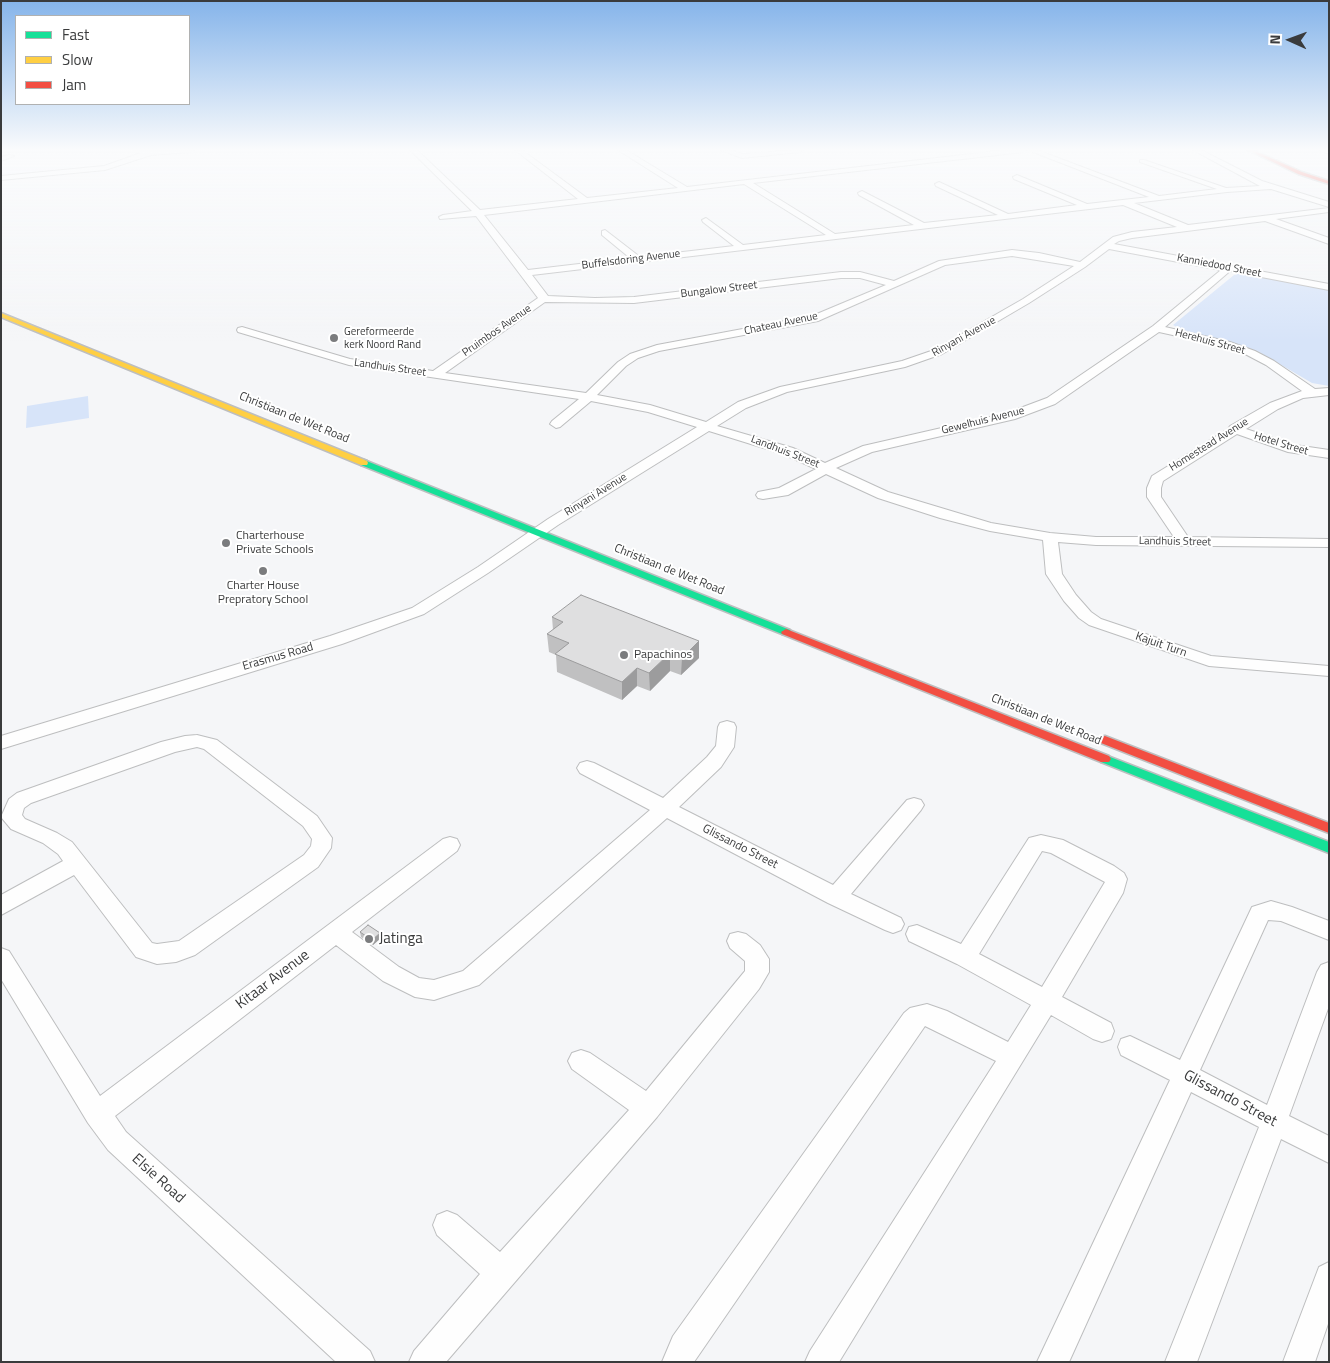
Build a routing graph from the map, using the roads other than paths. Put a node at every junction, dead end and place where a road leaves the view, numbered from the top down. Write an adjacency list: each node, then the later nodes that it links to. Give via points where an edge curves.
1 (478, 214): 2 (street); 10 (street); 23 (street, Pruimbos Avenue)
2 (481, 214)
3 (797, 214): 16 (street)
4 (900, 214): 13 (street)
5 (1003, 214): 9 (street)
6 (1029, 214): 9 (street, Buffelsdoring Avenue)
7 (1153, 214): 14 (street)
8 (1300, 214): 11 (street, Rinyani Avenue)
9 (1008, 216): 13 (street, Buffelsdoring Avenue)
10 (443, 217)
11 (1265, 218): 14 (street, Rinyani Avenue); 17 (street)
12 (706, 220): 19 (street)
13 (923, 226): 16 (street, Buffelsdoring Avenue)
14 (1188, 228): 18 (street, Rinyani Avenue, via 1122,237)
15 (605, 232): 20 (street)
16 (833, 236): 19 (street, Buffelsdoring Avenue)
17 (1329, 241)
18 (1109, 246): 21 (street, Rinyani Avenue); 22 (street, Kanniedood Street)
19 (741, 247): 20 (street, Buffelsdoring Avenue)
20 (637, 259): 23 (street, Buffelsdoring Avenue)
21 (1082, 265): 24 (street, Chateau Avenue, via 1029,255 990,254 942,263); 36 (street, Rinyani Avenue, via 938,352 905,364 770,394 742,405)
22 (1229, 268): 25 (street, Kanniedood Street); 29 (street, Gewelhuis Avenue)
23 (526, 273): 26 (street, Pruimbos Avenue, via 542,292)
24 (894, 284): 26 (street, Bungalow Street, via 860,275 841,274 634,300); 34 (street, Chateau Avenue, via 814,318 646,351 622,364)
25 (1327, 284)
26 (543, 299): 31 (street, Pruimbos Avenue)
27 (1, 308): 40 (main road, Christiaan de Wet Road)
28 (1, 315): 42 (main road, Christiaan de Wet Road)
29 (1157, 328): 33 (street, Herehuis Street, via 1251,353); 39 (street, Gewelhuis Avenue, via 1073,387 1041,405 1011,416 868,449)
30 (242, 330): 31 (street, Landhuis Street, via 343,361)
31 (436, 374): 34 (street, Landhuis Street)
32 (1329, 391): 33 (street, Homestead Avenue)
33 (1311, 392): 37 (street, Homestead Avenue, via 1282,402)
34 (589, 397): 35 (street, Chateau Avenue); 36 (street, Landhuis Street)
35 (556, 424)
36 (710, 426): 39 (street, Landhuis Street, via 788,451); 42 (street, Rinyani Avenue)
37 (1234, 429): 38 (street, Hotel Street, via 1293,449); 45 (street, Homestead Avenue, via 1157,479 1154,497)
38 (1329, 454)
39 (827, 468): 41 (street, Gewelhuis Avenue, via 783,492); 44 (street, Landhuis Street, via 883,495 945,516)
40 (424, 474)
41 (763, 495)
42 (544, 525): 43 (main road, Christiaan de Wet Road); 50 (street, Erasmus Road, via 484,570 418,611 336,640); 56 (main road, Christiaan de Wet Road)
43 (570, 529)
44 (1050, 537): 45 (street, Landhuis Street); 47 (street, Kajuit Turn, via 1054,574 1085,616 1095,622 1209,661)
45 (1184, 542): 46 (street, Landhuis Street)
46 (1329, 543)
47 (1329, 670)
48 (727, 727): 53 (street, via 721,754)
49 (1090, 734): 54 (main road, Christiaan de Wet Road)
50 (1, 743)
51 (587, 768): 53 (street, Glissando Street)
52 (914, 805): 58 (street)
53 (665, 808): 58 (street, Glissando Street); 61 (street, via 471,978 434,990 415,987 391,974)
54 (1329, 828)
55 (450, 845): 61 (street, Kitaar Avenue)
56 (1329, 848)
57 (77, 863): 57 (street, via 144,950 157,954 186,948 311,861 321,848 322,838 310,821 210,744 185,742 24,798 16,804 11,816 18,824 50,838 65,848); 59 (street)
58 (836, 897): 60 (street, Glissando Street)
59 (1, 906)
60 (893, 924)
61 (336, 932): 75 (street, Kitaar Avenue)
62 (1329, 932): 73 (street, via 1284,913 1271,910 1260,913)
63 (917, 934): 65 (street)
64 (738, 941): 74 (street, via 757,960 757,972)
65 (965, 957): 68 (street); 68 (street, via 1036,844 1056,846 1106,872 1116,879 1115,887)
66 (1, 958): 75 (street, Elsie Road)
67 (1329, 972): 76 (street)
68 (1047, 1002): 69 (street); 71 (street)
69 (1102, 1031)
70 (1130, 1048): 73 (street, Glissando Street)
71 (1013, 1057): 83 (street, via 927,1015 913,1021 684,1347); 84 (street)
72 (581, 1061): 74 (street)
73 (1186, 1076): 76 (street, Glissando Street); 85 (street)
74 (648, 1108): 79 (street)
75 (97, 1114): 81 (street, Elsie Road, via 117,1141)
76 (1274, 1122): 77 (street, Glissando Street); 86 (street)
77 (1329, 1150)
78 (447, 1225): 79 (street)
79 (501, 1273): 82 (street)
80 (1329, 1277): 87 (street)
81 (359, 1362)
82 (425, 1362)
83 (678, 1362)
84 (821, 1362)
85 (1053, 1362)
86 (1181, 1362)
87 (1300, 1362)

